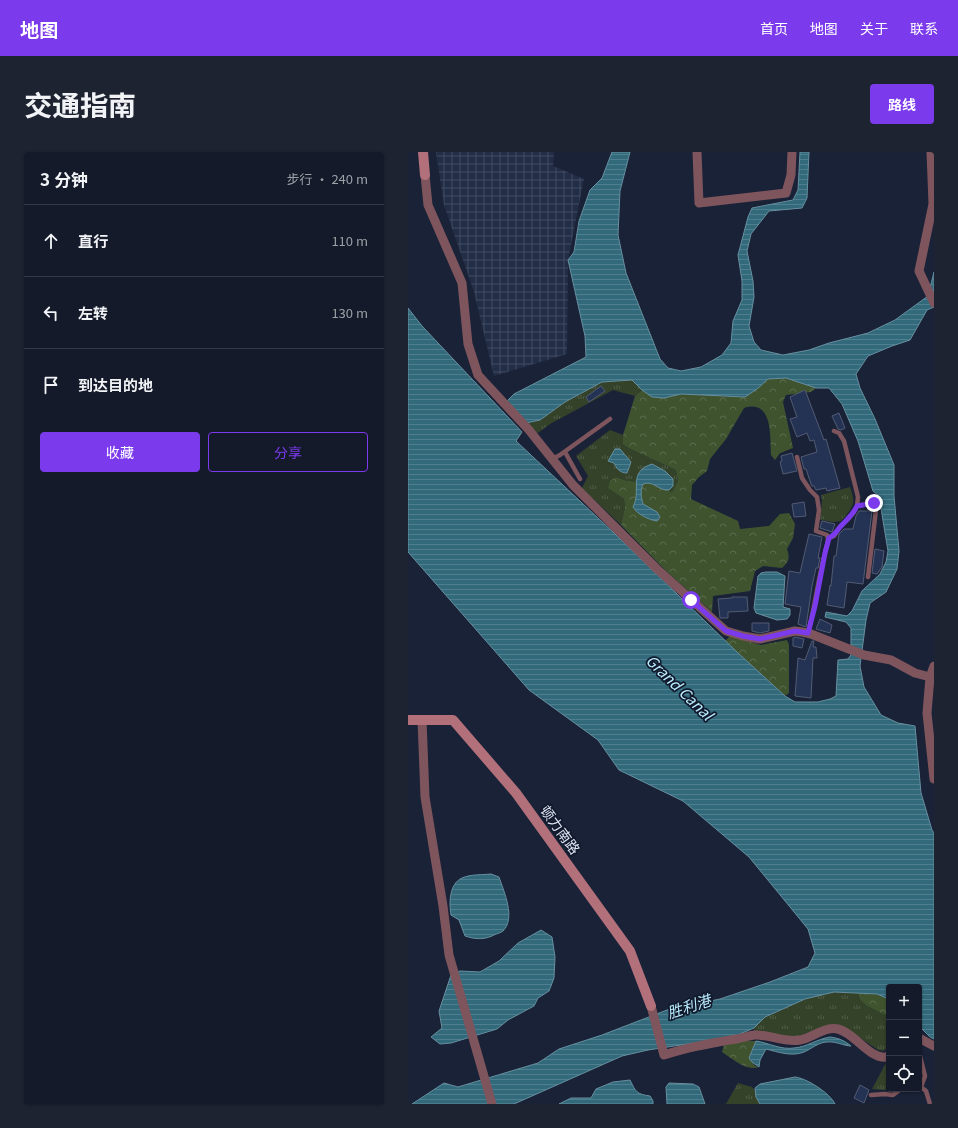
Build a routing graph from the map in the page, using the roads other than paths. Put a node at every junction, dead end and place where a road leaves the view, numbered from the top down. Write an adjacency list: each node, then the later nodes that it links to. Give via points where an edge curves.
1 (423, 152): 5 (street)
2 (697, 152): 3 (street, via 699,203 786,193 791,175)
3 (792, 152)
4 (932, 152): 6 (street, via 933,204 919,271)
5 (425, 176): 11 (street, via 428,205 462,283 468,344 478,375)
6 (934, 303)
7 (610, 419): 9 (lane)
8 (834, 431): 13 (lane, via 839,433 844,441 858,497)
9 (565, 452): 11 (lane); 12 (lane)
10 (796, 457): 14 (lane, via 802,478 817,497 819,510 816,530)
11 (552, 459): 16 (street, via 573,485 657,569 726,631 760,639 795,631)
12 (580, 479)
13 (857, 506): 14 (lane, via 834,536); 15 (lane, via 874,503 876,510)
14 (829, 538): 16 (lane)
15 (868, 577)
16 (808, 633): 18 (street, via 864,655 891,660)
17 (934, 666): 18 (street)
18 (930, 677): 21 (street, via 927,713)
19 (408, 720): 20 (street, 顿力南路)
20 (422, 720): 22 (street, 顿力南路, via 453,720 516,792 630,951); 31 (street, via 425,798 449,955)
21 (934, 779)
22 (650, 1006): 25 (street, via 664,1054 754,1035 792,1041 838,1029 853,1037 873,1054 882,1058)
23 (922, 1040): 24 (street)
24 (934, 1046)
25 (888, 1056)
26 (922, 1064): 27 (lane, via 925,1076)
27 (922, 1083)
28 (922, 1089): 32 (lane, via 926,1092)
29 (896, 1092): 30 (lane, via 892,1095)
30 (871, 1095)
31 (492, 1104)
32 (930, 1104)

